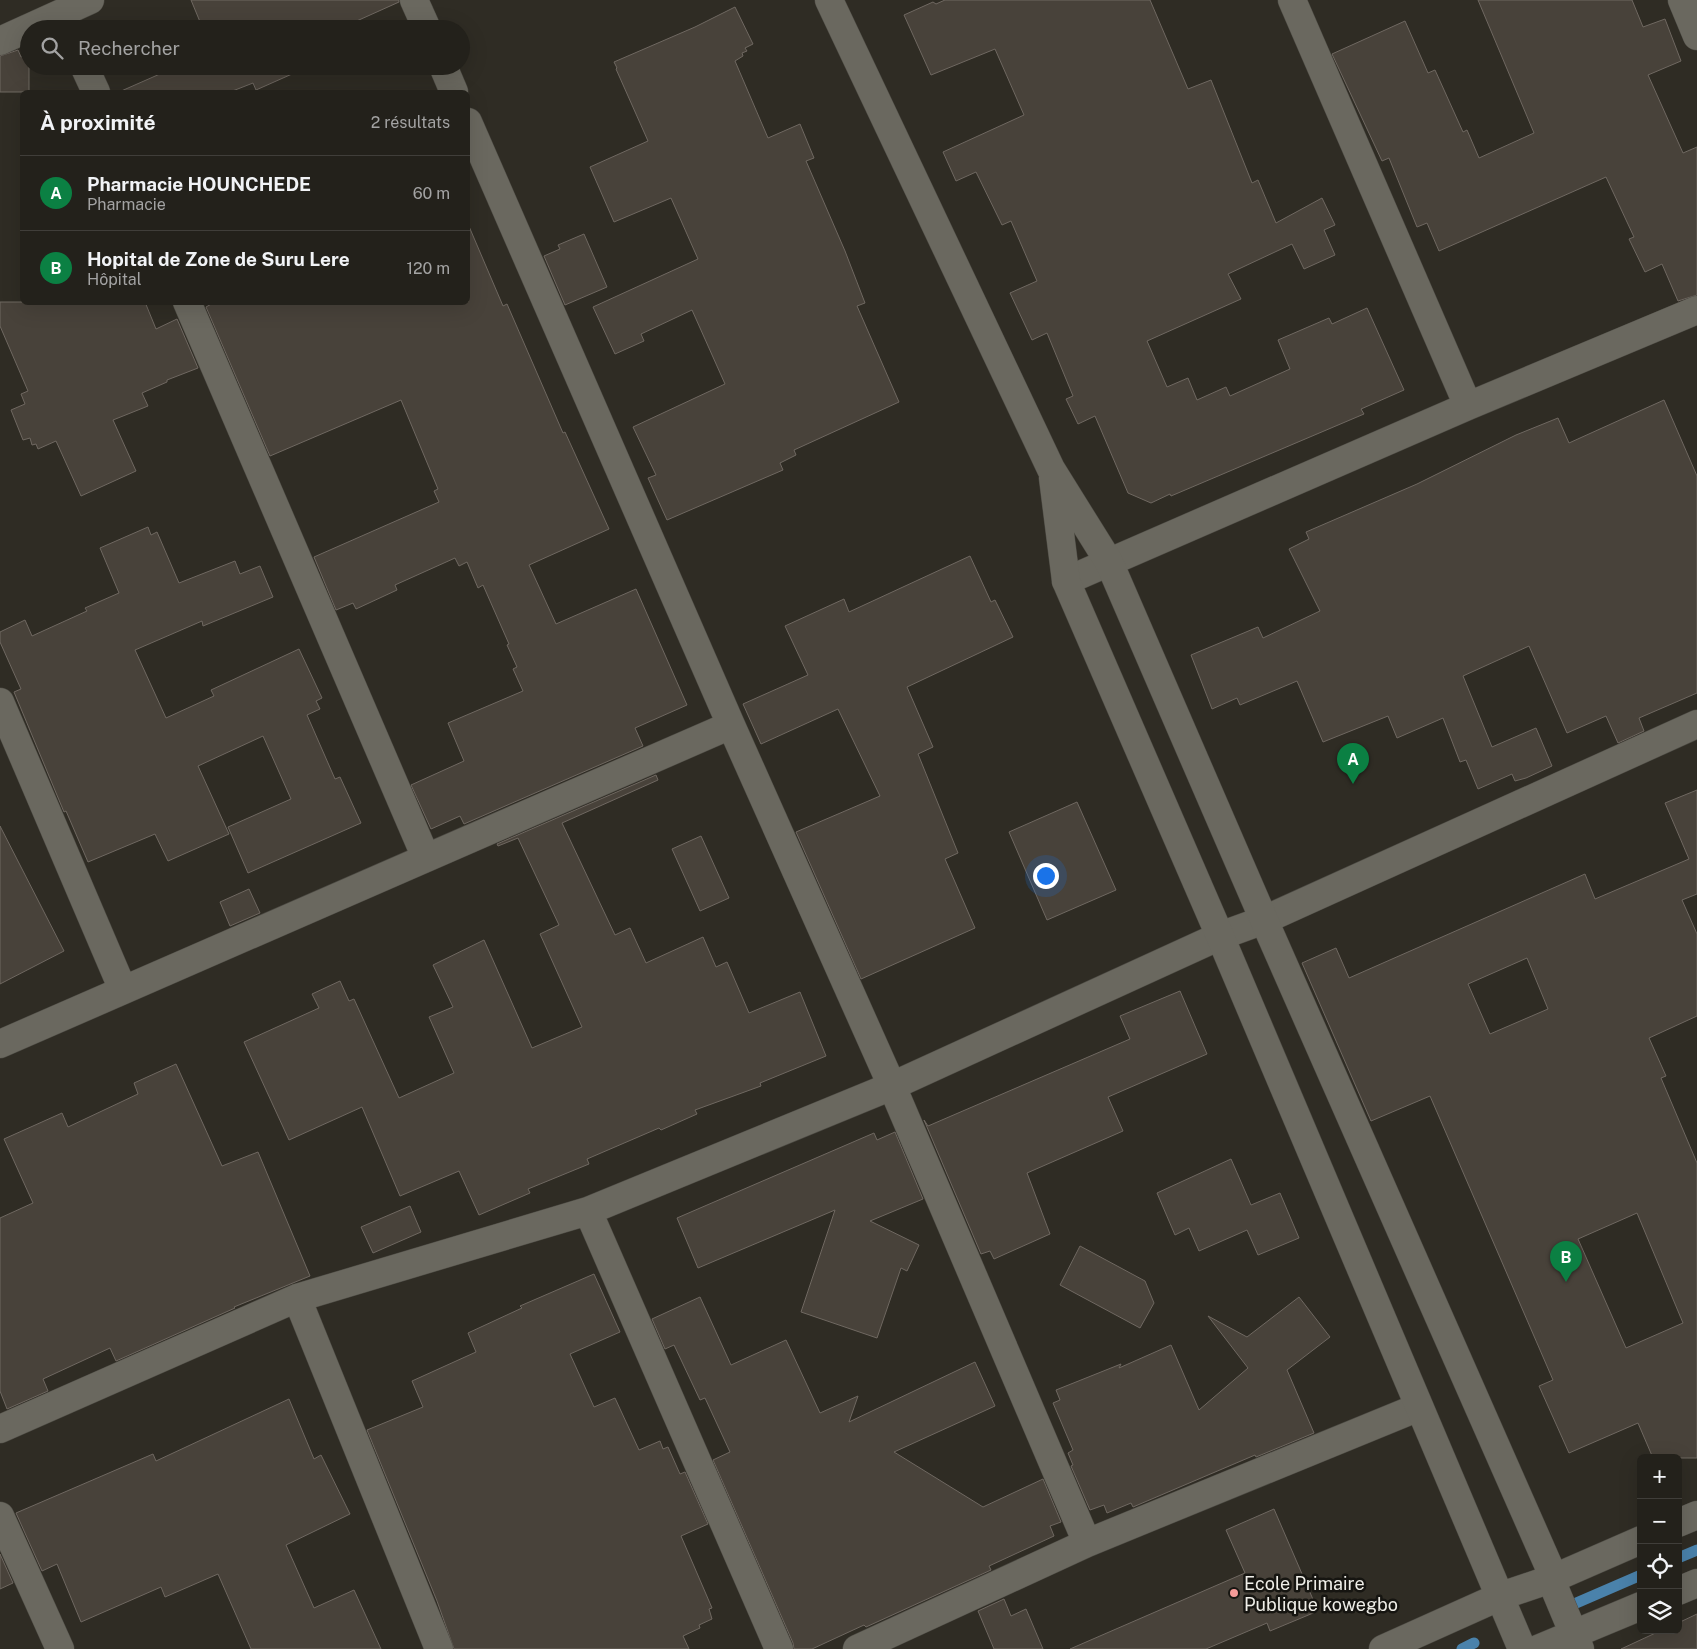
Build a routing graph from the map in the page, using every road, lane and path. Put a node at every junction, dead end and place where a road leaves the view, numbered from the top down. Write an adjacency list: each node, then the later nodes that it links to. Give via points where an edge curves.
1 (90, 0): 6 (street)
2 (414, 0): 7 (street)
3 (829, 0): 19 (street)
4 (1292, 0): 18 (street)
5 (1682, 0): 9 (street)
6 (66, 20)
7 (423, 20)
8 (20, 35): 10 (street)
9 (1697, 36)
10 (0, 41)
11 (88, 75): 13 (street)
12 (447, 75): 14 (street)
13 (95, 90)
14 (453, 90)
15 (470, 127): 24 (street)
16 (188, 305): 25 (street)
17 (1697, 310): 18 (street)
18 (1468, 406): 20 (street)
19 (1051, 469): 20 (street); 21 (street)
20 (1109, 562): 21 (street); 26 (street)
21 (1066, 581): 27 (street)
22 (0, 702): 28 (street)
23 (1697, 724): 26 (street)
24 (731, 725): 25 (street); 30 (street)
25 (426, 858): 28 (street)
26 (1264, 920): 27 (street); 40 (street)
27 (1220, 936): 30 (street); 33 (street)
28 (123, 990): 29 (street)
29 (0, 1044)
30 (892, 1086): 31 (street); 39 (street)
31 (588, 1211): 32 (street); 48 (street)
32 (297, 1298): 34 (street); 47 (street)
33 (1419, 1408): 39 (street); 43 (street)
34 (0, 1429)
35 (1697, 1515): 37 (street)
36 (0, 1516): 46 (street)
37 (1682, 1521)
38 (1637, 1542): 40 (street)
39 (1087, 1543): 49 (street)
40 (1554, 1578): 43 (street); 45 (street, via 1554,1587)
41 (1697, 1583): 42 (street)
42 (1681, 1589)
43 (1501, 1596): 50 (street); 51 (street)
44 (1637, 1608): 45 (street)
45 (1577, 1642): 52 (street)
46 (60, 1649)
47 (439, 1649)
48 (779, 1649)
49 (857, 1649)
50 (1383, 1649)
51 (1522, 1649)
52 (1538, 1649)

